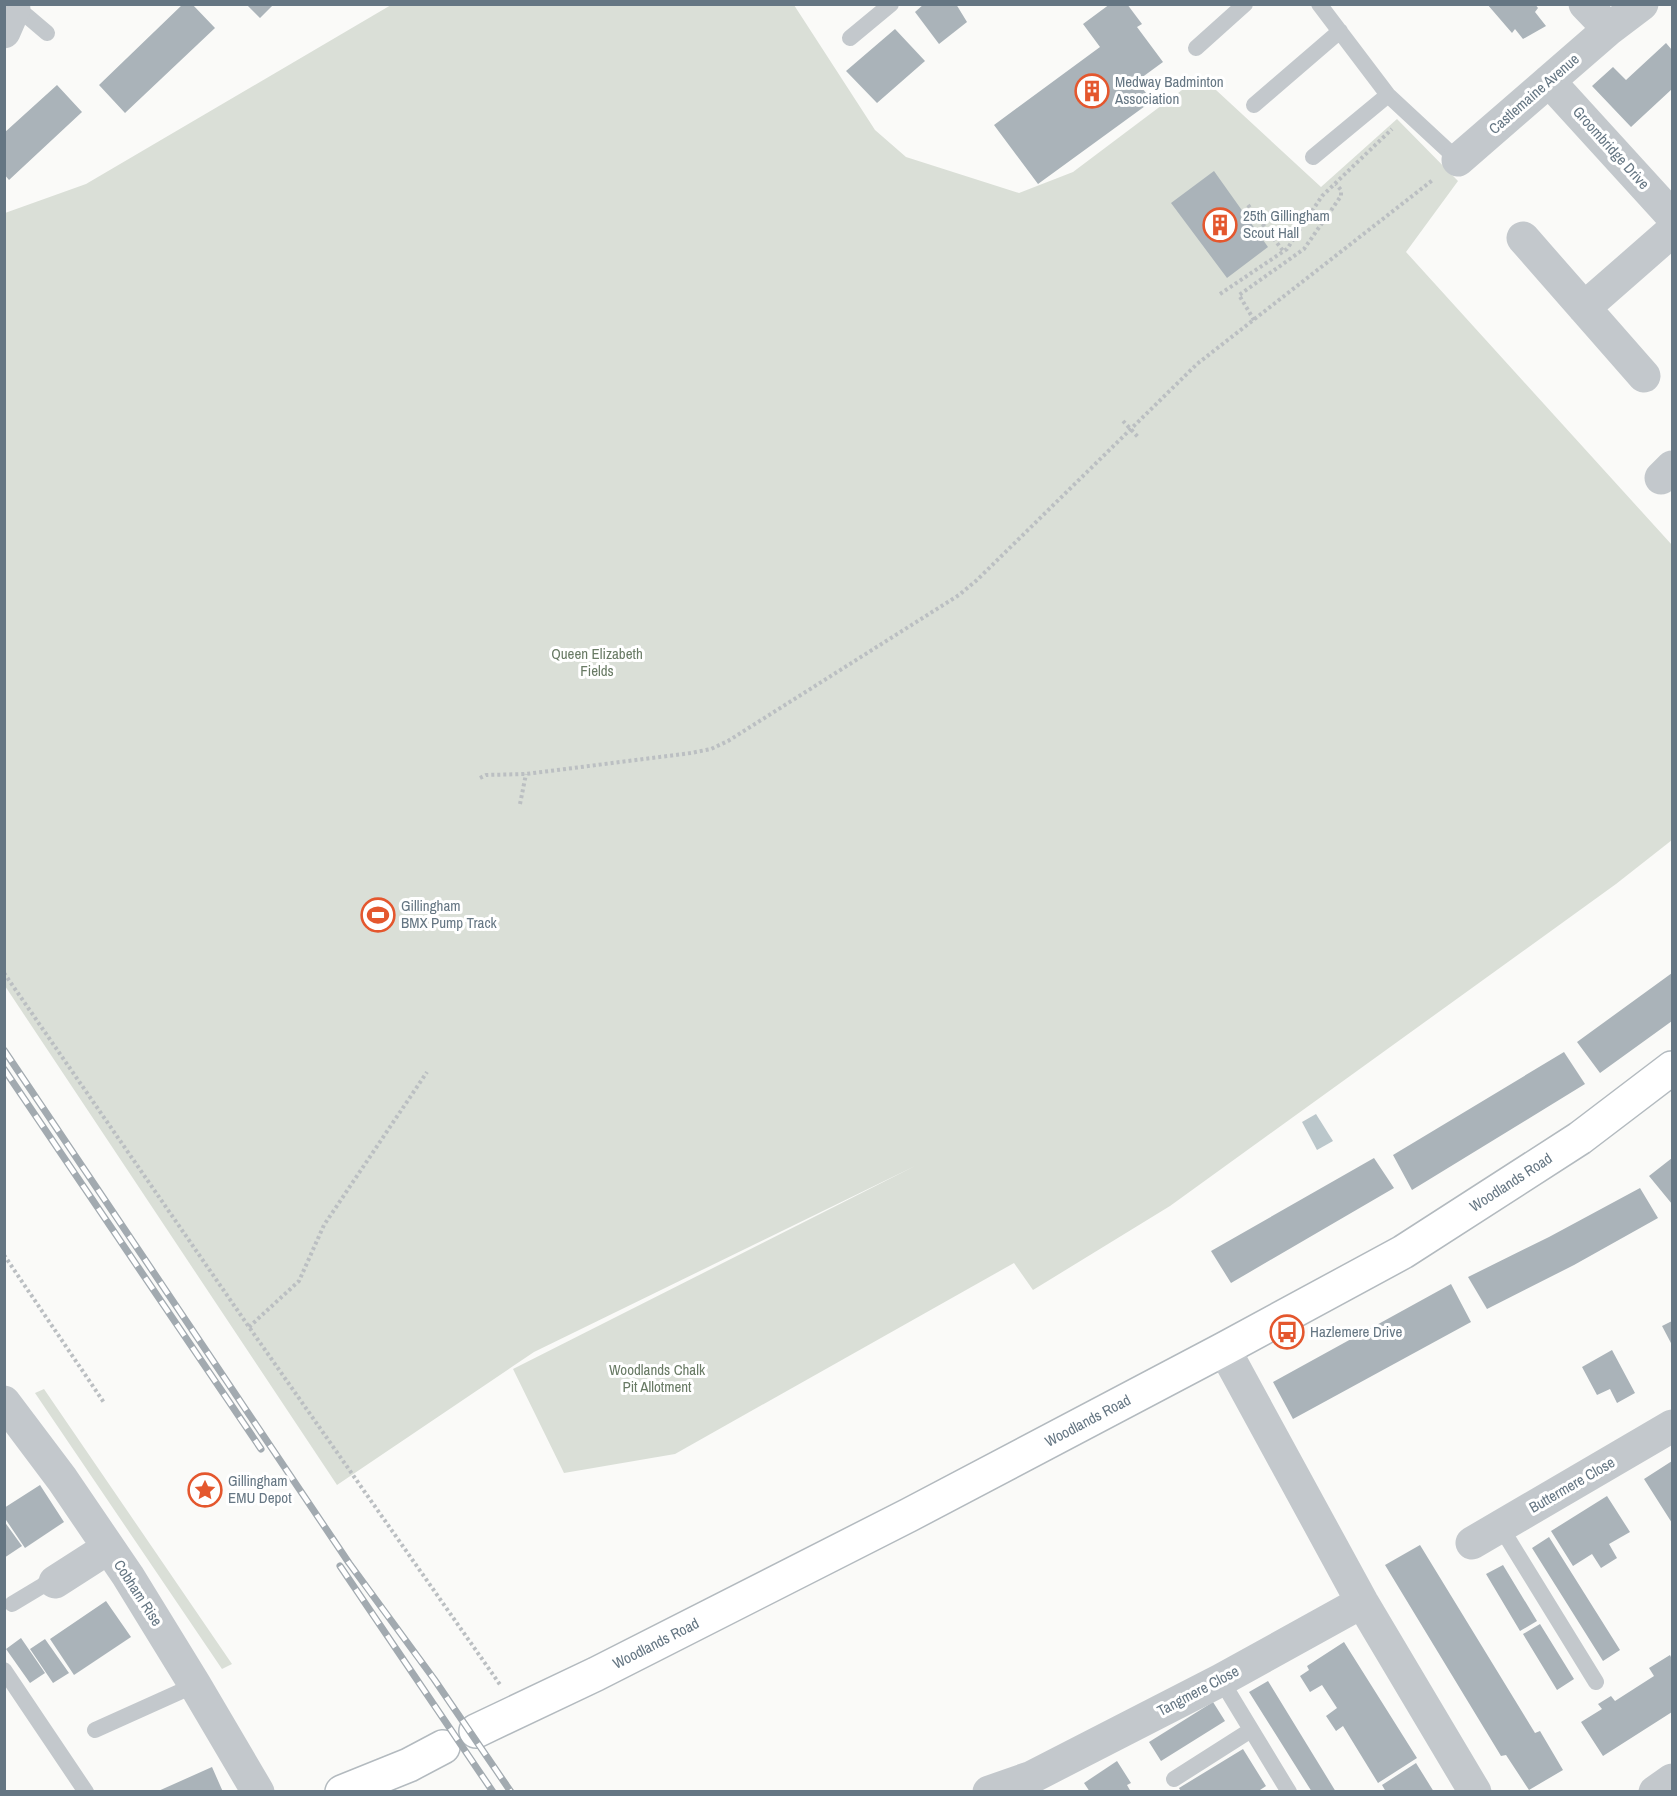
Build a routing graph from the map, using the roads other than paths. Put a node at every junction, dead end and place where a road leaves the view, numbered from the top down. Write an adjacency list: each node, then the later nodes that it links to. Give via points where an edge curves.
1 (891, 4): 10 (lane)
2 (1245, 4): 11 (lane)
3 (1319, 4): 8 (lane)
4 (1586, 4): 7 (street)
5 (1642, 4): 7 (street, Castlemaine Avenue)
6 (11, 15): 9 (lane, via 27,16)
7 (1609, 29): 12 (street, Castlemaine Avenue)
8 (1340, 31): 13 (lane); 14 (lane)
9 (47, 33)
10 (850, 38)
11 (1196, 48)
12 (1550, 81): 16 (street, Castlemaine Avenue); 17 (street, Groombridge Drive)
13 (1388, 95): 15 (lane); 16 (lane)
14 (1254, 105)
15 (1313, 157)
16 (1458, 160)
17 (1672, 216)
18 (1672, 231): 20 (street)
19 (1523, 238): 20 (street)
20 (1584, 308): 21 (street)
21 (1644, 376)
22 (1672, 1068): 23 (street, Woodlands Road, via 1580,1138 1403,1252)
23 (1224, 1349): 30 (street); 38 (street, Woodlands Road, via 909,1515)
24 (4, 1402): 28 (street, Cobham Rise)
25 (1672, 1426): 26 (street, Buttermere Close)
26 (1500, 1526): 27 (street, Buttermere Close); 34 (lane)
27 (1472, 1543)
28 (108, 1548): 29 (street); 35 (street, Cobham Rise)
29 (55, 1582): 31 (lane)
30 (1362, 1602): 33 (street, Tangmere Close); 48 (street)
31 (12, 1604)
32 (4, 1670): 43 (lane)
33 (1221, 1680): 37 (lane); 42 (street, Tangmere Close)
34 (1596, 1682)
35 (195, 1684): 36 (lane); 44 (street, Cobham Rise)
36 (95, 1730)
37 (1251, 1730): 40 (lane); 47 (lane)
38 (476, 1731)
39 (443, 1747): 45 (street)
40 (1174, 1779)
41 (1672, 1780): 49 (street)
42 (1036, 1784): 46 (street, Tangmere Close)
43 (86, 1791)
44 (258, 1791)
45 (342, 1791)
46 (989, 1791)
47 (1289, 1791)
48 (1475, 1791)
49 (1655, 1791)

